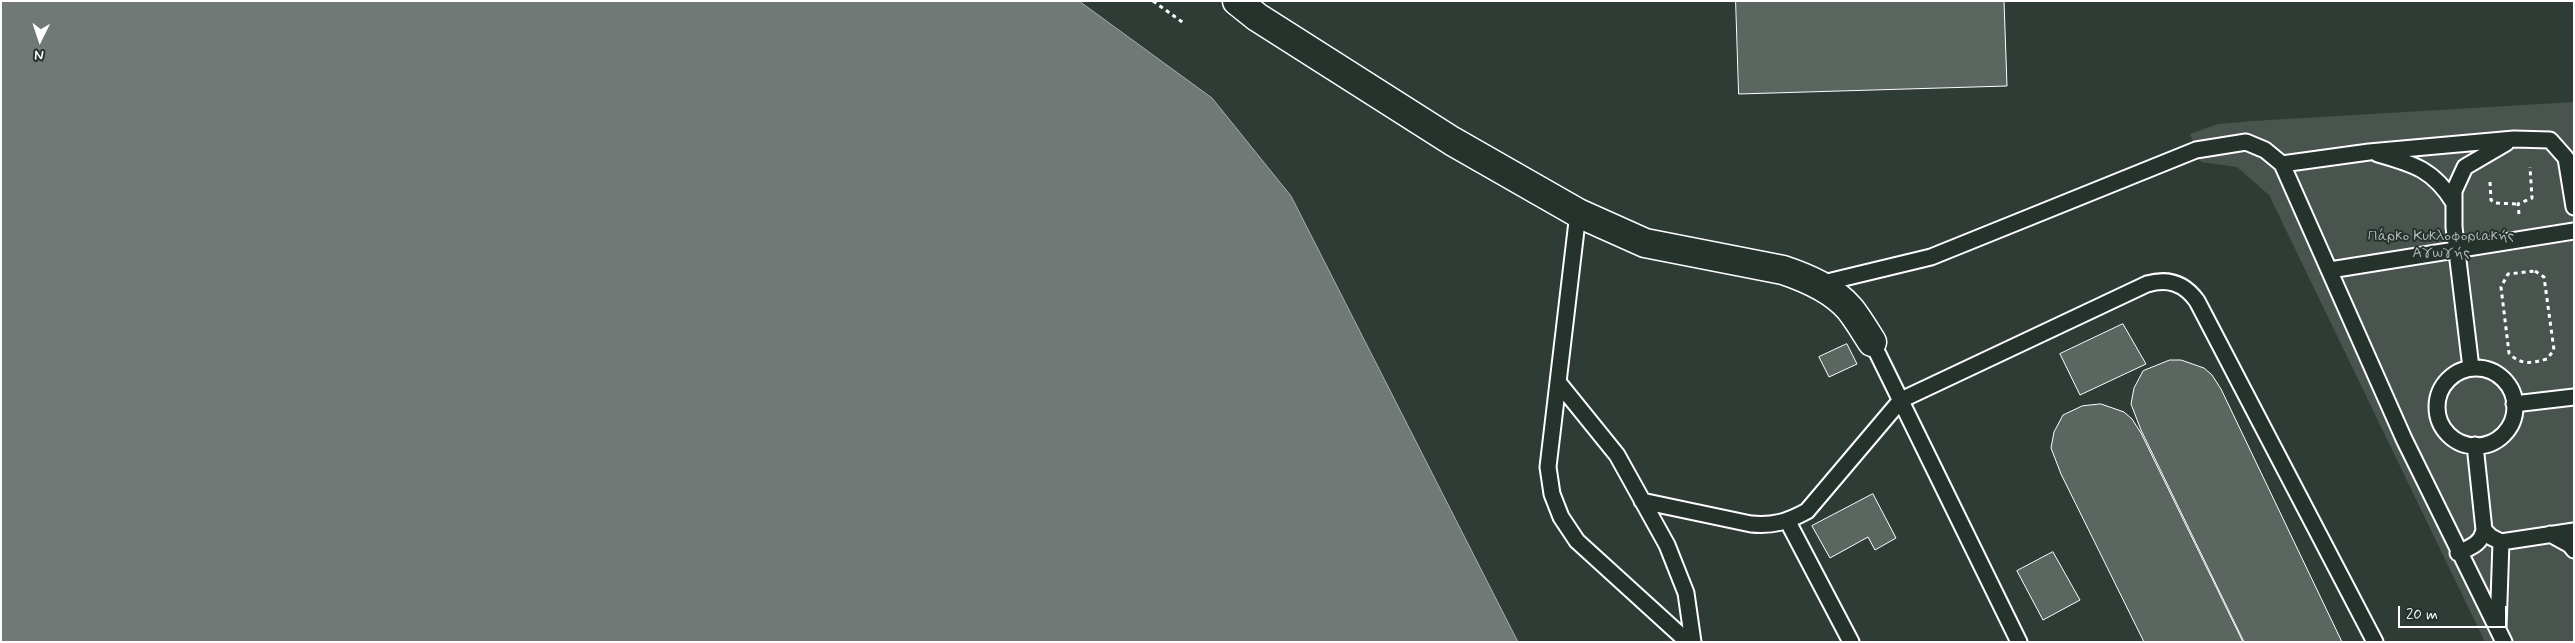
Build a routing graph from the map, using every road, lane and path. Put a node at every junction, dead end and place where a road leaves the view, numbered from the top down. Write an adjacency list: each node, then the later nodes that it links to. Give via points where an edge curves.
1 (1153, 1): 3 (path)
2 (1237, 1): 12 (street, via 1452,141)
3 (1185, 24)
4 (2514, 139): 5 (lane); 9 (lane, via 2465,167 2454,191); 11 (lane, via 2550,140 2566,158)
5 (2369, 152): 6 (lane); 9 (lane, via 2404,161 2426,171 2443,186)
6 (2282, 164): 16 (lane); 17 (lane, via 2266,150 2246,142 2196,150 1931,257)
7 (2526, 166): 10 (path, via 2531,168 2534,193 2532,198)
8 (2489, 173): 10 (path, via 2491,200)
9 (2454, 203): 15 (lane)
10 (2518, 204): 13 (path)
11 (2574, 207)
12 (1578, 213): 17 (street, via 1645,243 1782,270); 21 (lane)
13 (2519, 219)
14 (2574, 231): 15 (lane)
15 (2456, 251): 16 (lane); 20 (lane)
16 (2330, 270): 33 (lane)
17 (1819, 284): 18 (street, via 1850,309)
18 (1872, 342): 23 (lane)
19 (2535, 362): 19 (path, via 2547,359 2554,350 2544,277 2535,270 2508,274 2501,288 2510,353 2516,361)
20 (2471, 368): 24 (lane, via 2495,373 2508,386); 25 (lane, via 2448,379 2437,402 2438,415 2447,432 2462,443)
21 (1558, 382): 26 (lane, via 1617,455); 35 (lane, via 1548,467 1552,494 1561,517 1577,541)
22 (2574, 397): 24 (lane)
23 (1901, 400): 27 (lane, via 1807,511); 38 (lane); 39 (lane, via 2147,284 2164,281 2181,285 2197,301)
24 (2514, 404): 25 (lane, via 2513,417 2499,438)
25 (2475, 445): 28 (lane)
26 (1642, 501): 27 (lane, via 1751,524 1769,526); 36 (lane, via 1667,545 1686,593)
27 (1788, 522): 37 (lane)
28 (2484, 530): 31 (lane, via 2490,538); 33 (lane, via 2476,544)
29 (2574, 531): 30 (lane)
30 (2550, 534): 31 (lane); 32 (lane)
31 (2501, 542): 34 (lane)
32 (2574, 550)
33 (2458, 553): 34 (lane)
34 (2501, 636)
35 (1688, 642)
36 (1693, 642)
37 (1851, 642)
38 (2019, 642)
39 (2375, 642)

